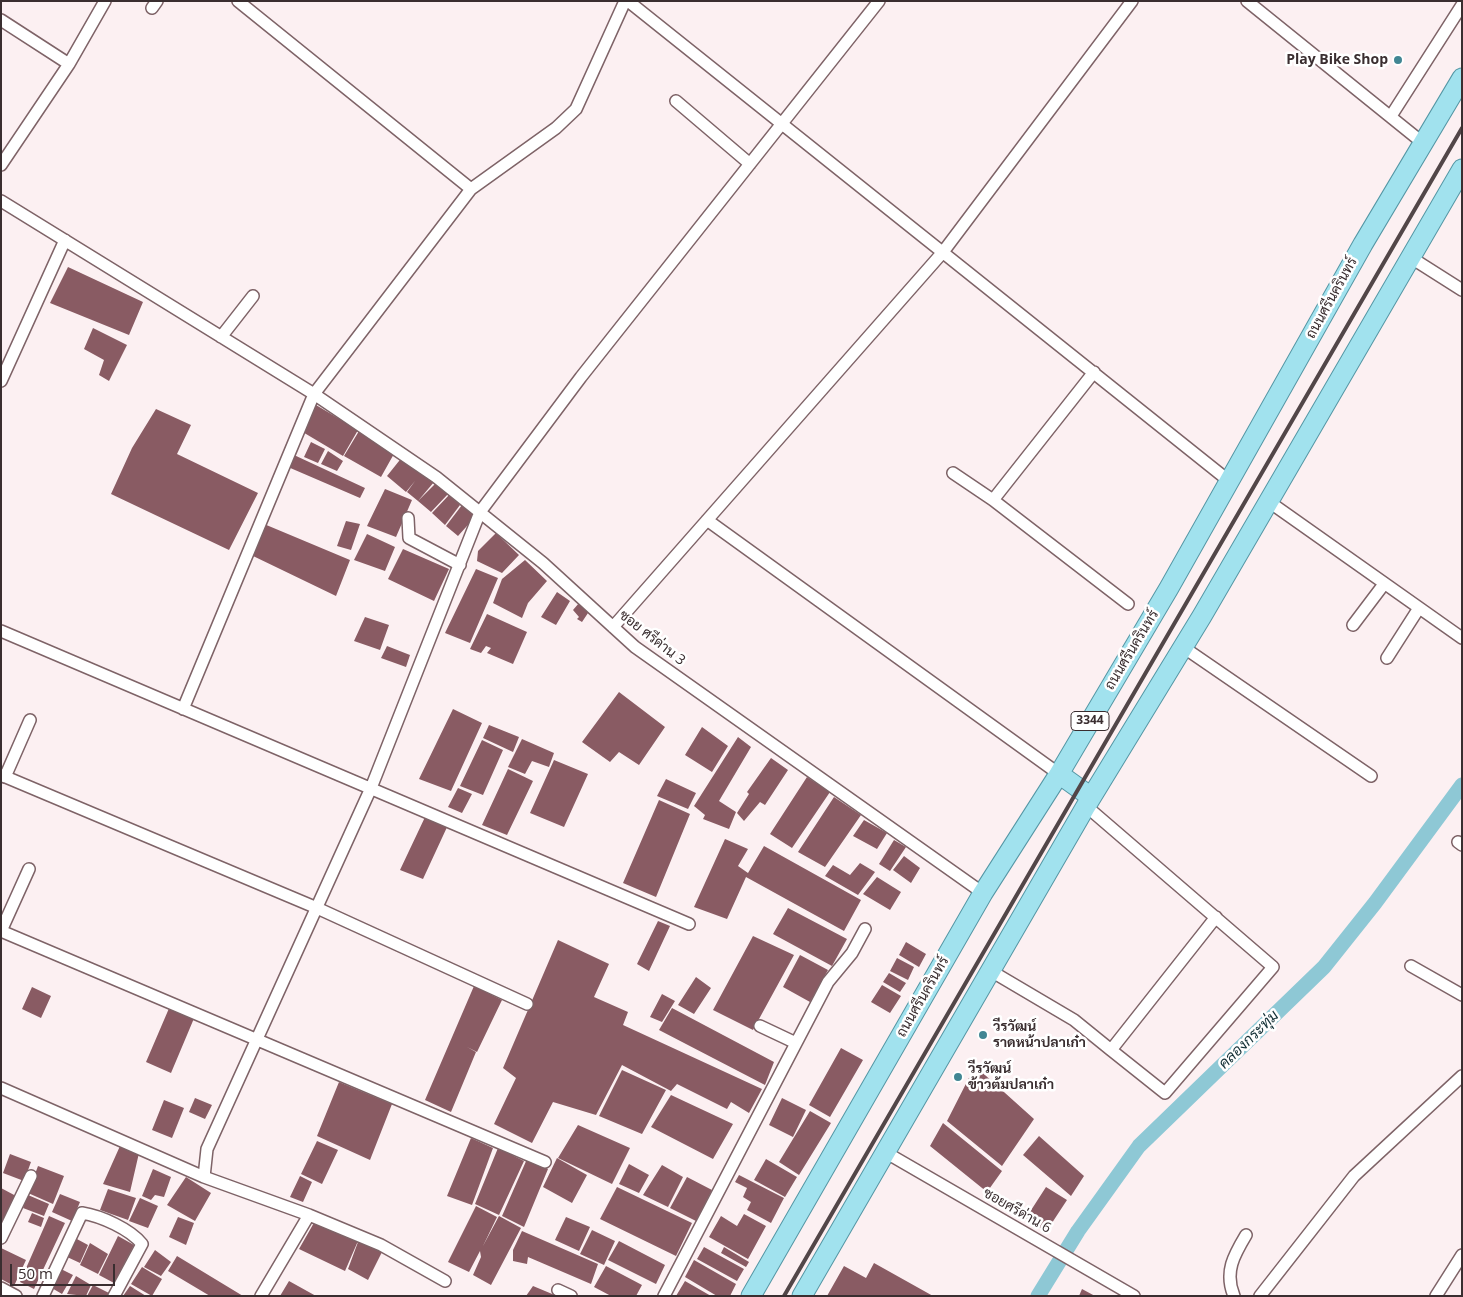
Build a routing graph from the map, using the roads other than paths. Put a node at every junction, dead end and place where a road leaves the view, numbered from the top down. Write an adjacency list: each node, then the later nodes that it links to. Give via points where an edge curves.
1 (105, 1): 9 (street)
2 (238, 1): 18 (street)
3 (627, 1): 13 (street); 18 (street, via 576,109 556,128)
4 (880, 1): 13 (street)
5 (1132, 1): 21 (street)
6 (1247, 1): 12 (street)
7 (1462, 5): 12 (street)
8 (1, 20): 9 (street)
9 (69, 64): 16 (street)
10 (1462, 78): 14 (main road, ถนนศรีนครินทร์ / 3344)
11 (676, 101): 15 (street)
12 (1391, 116): 14 (street)
13 (783, 123): 15 (street); 21 (street)
14 (1424, 143): 30 (main road, ถนนศรีนครินทร์ / 3344)
15 (750, 164): 33 (street, via 581,377)
16 (1, 165)
17 (1461, 171): 22 (main road, 3344)
18 (470, 189): 28 (street)
19 (1, 201): 20 (street, ซอย ศรีด่าน 3)
20 (65, 240): 25 (street, ซอย ศรีด่าน 3); 27 (street)
21 (943, 252): 26 (street); 35 (street)
22 (1410, 257): 23 (street); 32 (main road, 3344)
23 (1462, 290)
24 (253, 296): 25 (street)
25 (221, 337): 28 (street, ซอย ศรีด่าน 3)
26 (1094, 372): 30 (street); 31 (street)
27 (1, 382)
28 (314, 394): 33 (street, ซอย ศรีด่าน 3, via 436,477); 46 (street)
29 (953, 473): 31 (street)
30 (1229, 481): 48 (main road, ถนนศรีนครินทร์ / 3344)
31 (993, 500): 38 (street)
32 (1268, 501): 37 (street); 44 (main road, 3344)
33 (480, 512): 36 (street); 41 (street, ซอย ศรีด่าน 3, via 543,563)
34 (408, 518): 36 (street, via 409,538)
35 (707, 520): 41 (street); 48 (street)
36 (460, 565): 51 (street)
37 (1384, 584): 39 (street); 40 (street)
38 (1128, 604)
39 (1419, 608): 43 (street); 45 (street)
40 (1353, 625)
41 (613, 627): 54 (street, ซอย ศรีด่าน 3, via 635,647)
42 (1, 631): 46 (street)
43 (1462, 638)
44 (1183, 647): 50 (street); 52 (main road, 3344)
45 (1387, 658)
46 (183, 709): 51 (street)
47 (30, 720): 49 (street)
48 (1059, 774): 52 (main road); 54 (main road, ถนนศรีนครินทร์ / 3344)
49 (3, 776): 55 (street)
50 (1371, 776)
51 (371, 788): 55 (street); 57 (street)
52 (1088, 802): 56 (street); 61 (main road, 3344)
53 (29, 869): 59 (street)
54 (983, 893): 87 (main road, ถนนศรีนครินทร์ / 3344)
55 (316, 908): 63 (street); 65 (street)
56 (1216, 917): 67 (street); 67 (street, via 1273,967 1165,1093)
57 (689, 924)
58 (865, 929): 66 (street, via 852,953 828,982)
59 (1, 931): 65 (street)
60 (1411, 966): 62 (street)
61 (991, 971): 67 (street, via 1074,1020); 70 (main road, 3344)
62 (1462, 995)
63 (527, 1004)
64 (760, 1026): 66 (street)
65 (257, 1040): 71 (street); 73 (street, via 207,1149)
66 (796, 1043): 86 (street)
67 (1111, 1050)
68 (1462, 1076): 91 (street, via 1354,1176)
69 (1, 1088): 73 (street)
70 (884, 1152): 88 (main road, 3344); 89 (street, ซอยศรีด่าน 6)
71 (545, 1162)
72 (31, 1176): 76 (street)
73 (204, 1177): 74 (street)
74 (309, 1215): 78 (street, via 381,1245); 84 (street)
75 (1246, 1235): 90 (street, via 1232,1261 1229,1279)
76 (1, 1238)
77 (1462, 1255): 92 (street)
78 (445, 1281)
79 (1, 1288): 81 (street)
80 (558, 1290): 85 (street)
81 (16, 1296)
82 (43, 1296): 83 (street, via 82,1213 93,1215 136,1237 142,1244)
83 (114, 1296)
84 (261, 1296)
85 (572, 1296)
86 (664, 1296)
87 (751, 1296)
88 (802, 1296)
89 (1134, 1296)
90 (1234, 1296)
91 (1260, 1296)
92 (1436, 1296)

